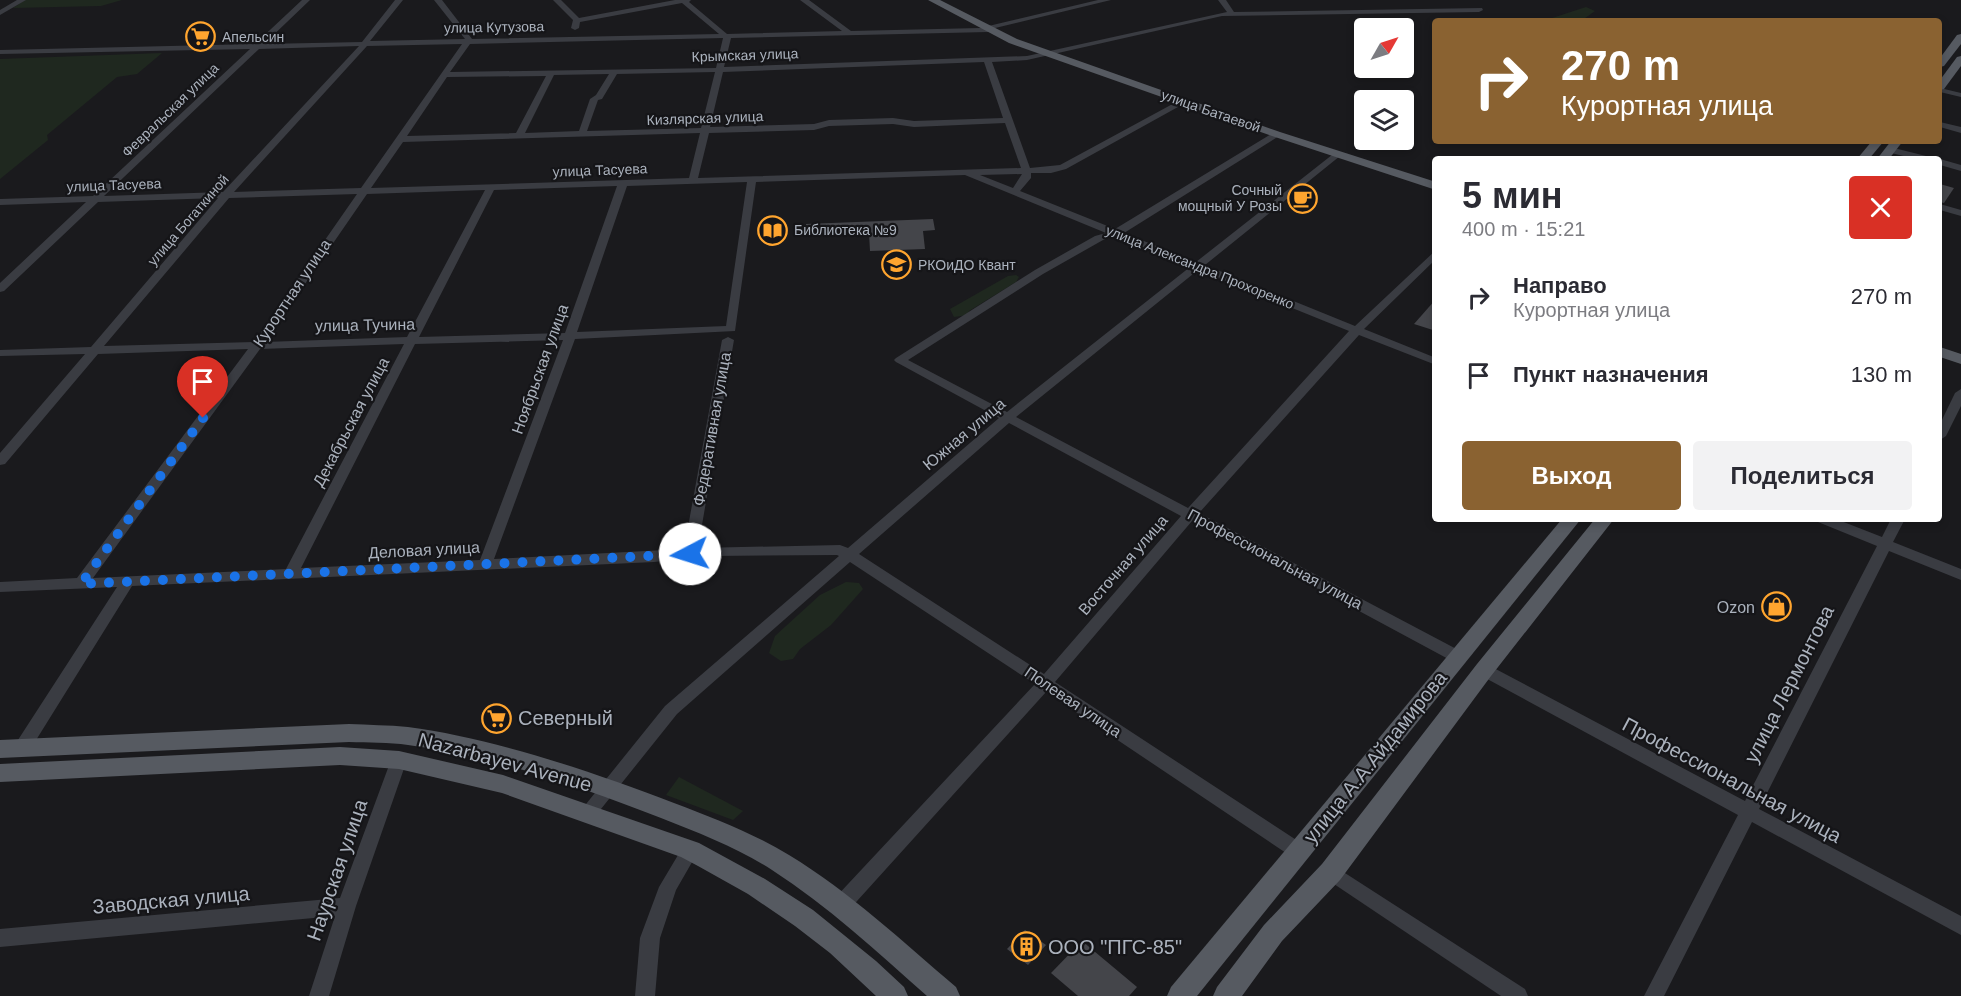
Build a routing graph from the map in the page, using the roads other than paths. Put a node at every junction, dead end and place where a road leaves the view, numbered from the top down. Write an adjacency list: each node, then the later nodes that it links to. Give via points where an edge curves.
1 (22, 0): 14 (street)
2 (306, 0): 24 (street, Февральская улица)
3 (399, 0): 23 (street, улица Богаткиной)
4 (438, 0): 22 (street)
5 (557, 0): 16 (street)
6 (684, 0): 16 (street); 19 (street)
7 (804, 0): 18 (street)
8 (933, 0): 17 (main road, улица Батаевой)
9 (1054, 0): 12 (street)
10 (1107, 0): 12 (street, улица Кутузова)
11 (1222, 0): 15 (street)
12 (1070, 8): 17 (street, улица Кутузова)
13 (1479, 10): 15 (street, Крымская улица, via 1323,9)
14 (0, 13)
15 (1232, 18): 26 (street, Крымская улица, via 1222,14)
16 (577, 20): 21 (street)
17 (986, 29): 18 (street, улица Кутузова); 26 (main road, улица Батаевой)
18 (851, 34): 19 (street, улица Кутузова)
19 (727, 37): 21 (street, улица Кутузова); 30 (street)
20 (1961, 37): 29 (main road)
21 (572, 39): 22 (street, улица Кутузова)
22 (469, 40): 23 (street, улица Кутузова); 33 (street, Курортная улица)
23 (365, 43): 24 (street, улица Кутузова); 62 (street, улица Богаткиной)
24 (257, 45): 25 (street, улица Кутузова); 63 (street, Февральская улица)
25 (0, 52)
26 (1046, 53): 28 (street, Крымская улица); 37 (main road, улица Батаевой)
27 (1961, 59): 34 (main road)
28 (987, 60): 30 (street, Крымская улица); 38 (street)
29 (1942, 61)
30 (720, 69): 31 (street, Крымская улица); 41 (street)
31 (614, 72): 32 (street, Крымская улица); 42 (street, via 594,99)
32 (550, 74): 33 (street, Крымская улица); 44 (street)
33 (444, 75): 45 (street, Курортная улица)
34 (1942, 86)
35 (1942, 90): 36 (street)
36 (1961, 95)
37 (1183, 102): 43 (main road, улица Батаевой); 53 (street, улица Тасуева, via 1063,167)
38 (1009, 120): 41 (street, Кизлярская улица, via 828,123); 53 (street)
39 (1942, 125): 40 (street)
40 (1961, 130)
41 (704, 132): 42 (street, Кизлярская улица); 56 (street)
42 (582, 134): 44 (street, Кизлярская улица)
43 (1276, 134): 48 (main road, улица Батаевой); 67 (street)
44 (519, 136): 45 (street, Кизлярская улица)
45 (401, 139): 60 (street, Курортная улица)
46 (1876, 144): 49 (main road)
47 (1890, 150): 50 (street)
48 (1337, 154): 58 (main road, улица Батаевой); 69 (street, Южная улица)
49 (1866, 156)
50 (1914, 156)
51 (1942, 163): 52 (street)
52 (1961, 168)
53 (1027, 171): 54 (street, улица Тасуева); 61 (street)
54 (965, 172): 55 (street, улица Тасуева); 61 (street, улица Александра Прохоренко)
55 (752, 179): 56 (street, улица Тасуева); 72 (street, Федеративная улица)
56 (693, 180): 57 (street, улица Тасуева)
57 (623, 183): 59 (street, улица Тасуева); 73 (street, Ноябрьская улица)
58 (1432, 185)
59 (491, 187): 60 (street, улица Тасуева); 74 (street, Декабрьская улица)
60 (363, 190): 62 (street, улица Тасуева); 75 (street, Курортная улица)
61 (1016, 192): 67 (street, улица Александра Прохоренко)
62 (226, 195): 63 (street, улица Тасуева); 76 (street, улица Богаткиной)
63 (95, 199): 64 (street, улица Тасуева); 70 (street, Февральская улица)
64 (0, 202)
65 (1942, 208): 66 (street)
66 (1961, 213)
67 (1116, 233): 69 (street, улица Александра Прохоренко); 82 (street, Профессиональная улица, via 1099,238 1039,272 900,360)
68 (1432, 257): 71 (street, Восточная улица)
69 (1199, 266): 71 (street, улица Александра Прохоренко); 82 (street, Южная улица)
70 (0, 290)
71 (1356, 330): 80 (street, улица Александра Прохоренко); 85 (street, Восточная улица)
72 (730, 334): 73 (street, улица Тучина); 91 (street, Федеративная улица)
73 (570, 336): 74 (street, улица Тучина); 93 (street, Ноябрьская улица)
74 (412, 341): 75 (street, улица Тучина); 94 (street, Декабрьская улица)
75 (258, 344): 76 (street, улица Тучина); 97 (street, Курортная улица)
76 (95, 350): 77 (street, улица Тучина); 84 (street, улица Богаткиной)
77 (0, 353)
78 (1942, 353): 79 (main road)
79 (1961, 359)
80 (1432, 360)
81 (1961, 393): 83 (street)
82 (1008, 417): 85 (street, Профессиональная улица); 92 (street, Южная улица)
83 (1942, 432)
84 (0, 460)
85 (1191, 513): 99 (street, Профессиональная улица); 101 (street, Восточная улица)
86 (1570, 522): 99 (main road, улица А.А.Айдамирова)
87 (1603, 522): 100 (main road, улица А.А.Айдамирова)
88 (1830, 522): 90 (street)
89 (1896, 522): 90 (street, улица Лермонтова)
90 (1885, 544): 95 (street); 106 (street, улица Лермонтова)
91 (690, 554): 92 (street, Деловая улица, via 840,550); 93 (street, Деловая улица)
92 (849, 554): 101 (street, Полевая улица); 105 (street, Южная улица, via 671,710)
93 (485, 565): 94 (street, Деловая улица)
94 (290, 575): 96 (street, Деловая улица)
95 (1961, 575)
96 (127, 582): 97 (street, Деловая улица); 102 (street)
97 (81, 584): 98 (street, Деловая улица)
98 (0, 587)
99 (1458, 657): 109 (main road, улица А.А.Айдамирова)
100 (1484, 670): 106 (street, Профессиональная улица); 110 (main road, улица А.А.Айдамирова)
101 (1045, 683): 109 (street, Полевая улица); 111 (street, Восточная улица)
102 (11, 749): 105 (main road, Nazarbayev Avenue, via 349,734 407,736 512,759)
103 (399, 760): 104 (main road, Nazarbayev Avenue, via 340,756); 107 (main road, Nazarbayev Avenue, via 503,784); 112 (street, Наурская улица)
104 (0, 772)
105 (606, 789): 107 (street, Южная улица); 111 (main road, Nazarbayev Avenue, via 722,832 780,862)
106 (1747, 811): 114 (street, Профессиональная улица); 124 (street, улица Лермонтова)
107 (587, 814): 108 (main road, Nazarbayev Avenue)
108 (690, 850): 118 (street, via 668,887 650,938); 119 (main road, Nazarbayev Avenue, via 756,886 819,928)
109 (1298, 851): 113 (main road, улица А.А.Айдамирова)
110 (1330, 872): 115 (main road, улица А.А.Айдамирова); 123 (street)
111 (841, 905): 120 (main road, Nazarbayev Avenue)
112 (347, 906): 116 (street, Заводская улица); 117 (street, Наурская улица)
113 (1248, 914): 115 (main road); 121 (main road, улица А.А.Айдамирова)
114 (1961, 926)
115 (1272, 933): 122 (main road, улица А.А.Айдамирова)
116 (0, 938)
117 (319, 996)
118 (645, 996)
119 (895, 996)
120 (947, 996)
121 (1180, 996)
122 (1226, 996)
123 (1518, 996)
124 (1654, 996)

